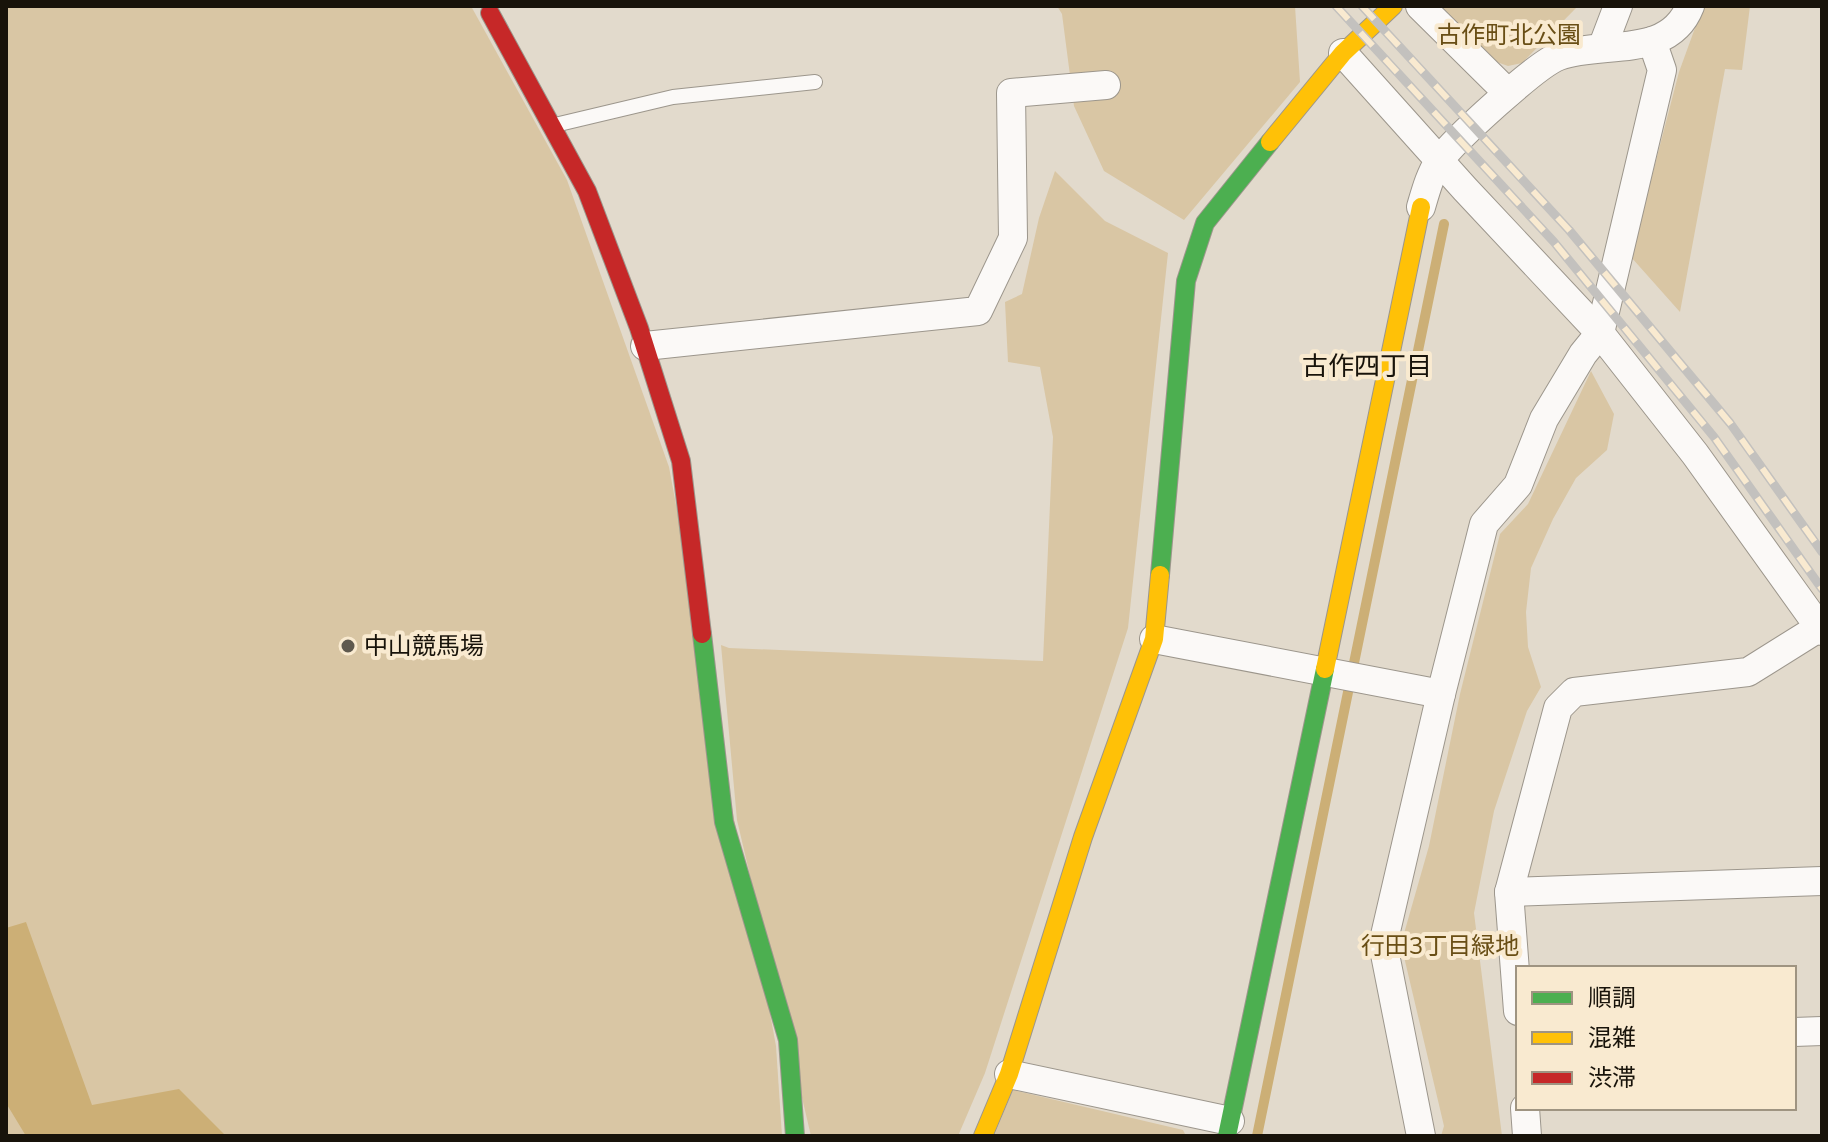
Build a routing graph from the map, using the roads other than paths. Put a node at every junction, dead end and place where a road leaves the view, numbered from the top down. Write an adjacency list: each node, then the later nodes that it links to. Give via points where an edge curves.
1 (1393, 6): 8 (street)
2 (1420, 6): 11 (street)
3 (1618, 6): 7 (street)
4 (1690, 6): 6 (street, via 1665,36)
5 (490, 13): 12 (street)
6 (1652, 41): 7 (street); 15 (street, via 1662,70)
7 (1602, 48): 11 (street, via 1557,56)
8 (1343, 53): 13 (street); 18 (street, via 1201,233 1186,281)
9 (815, 82): 12 (lane, via 673,97)
10 (1106, 85): 16 (street, via 1011,93 1013,238 978,311)
11 (1508, 93): 13 (street)
12 (551, 126): 16 (street, via 587,191)
13 (1440, 159): 14 (street); 15 (street)
14 (1421, 207): 19 (street)
15 (1600, 333): 17 (street); 20 (street, via 1544,419 1518,485 1484,524)
16 (645, 346): 29 (street, via 681,461 724,822 788,1040)
17 (1821, 629): 22 (street, via 1748,672 1574,692 1558,708)
18 (1154, 639): 19 (street); 26 (street, via 1083,837)
19 (1323, 671): 20 (street); 28 (street)
20 (1441, 694): 31 (street, via 1383,944)
21 (1822, 881): 22 (street)
22 (1509, 892): 23 (street)
23 (1516, 985)
24 (1822, 1031): 25 (street)
25 (1796, 1032)
26 (1009, 1074): 28 (street); 30 (street)
27 (1525, 1110): 32 (street)
28 (1228, 1128)
29 (795, 1136)
30 (983, 1136)
31 (1421, 1136)
32 (1527, 1136)

